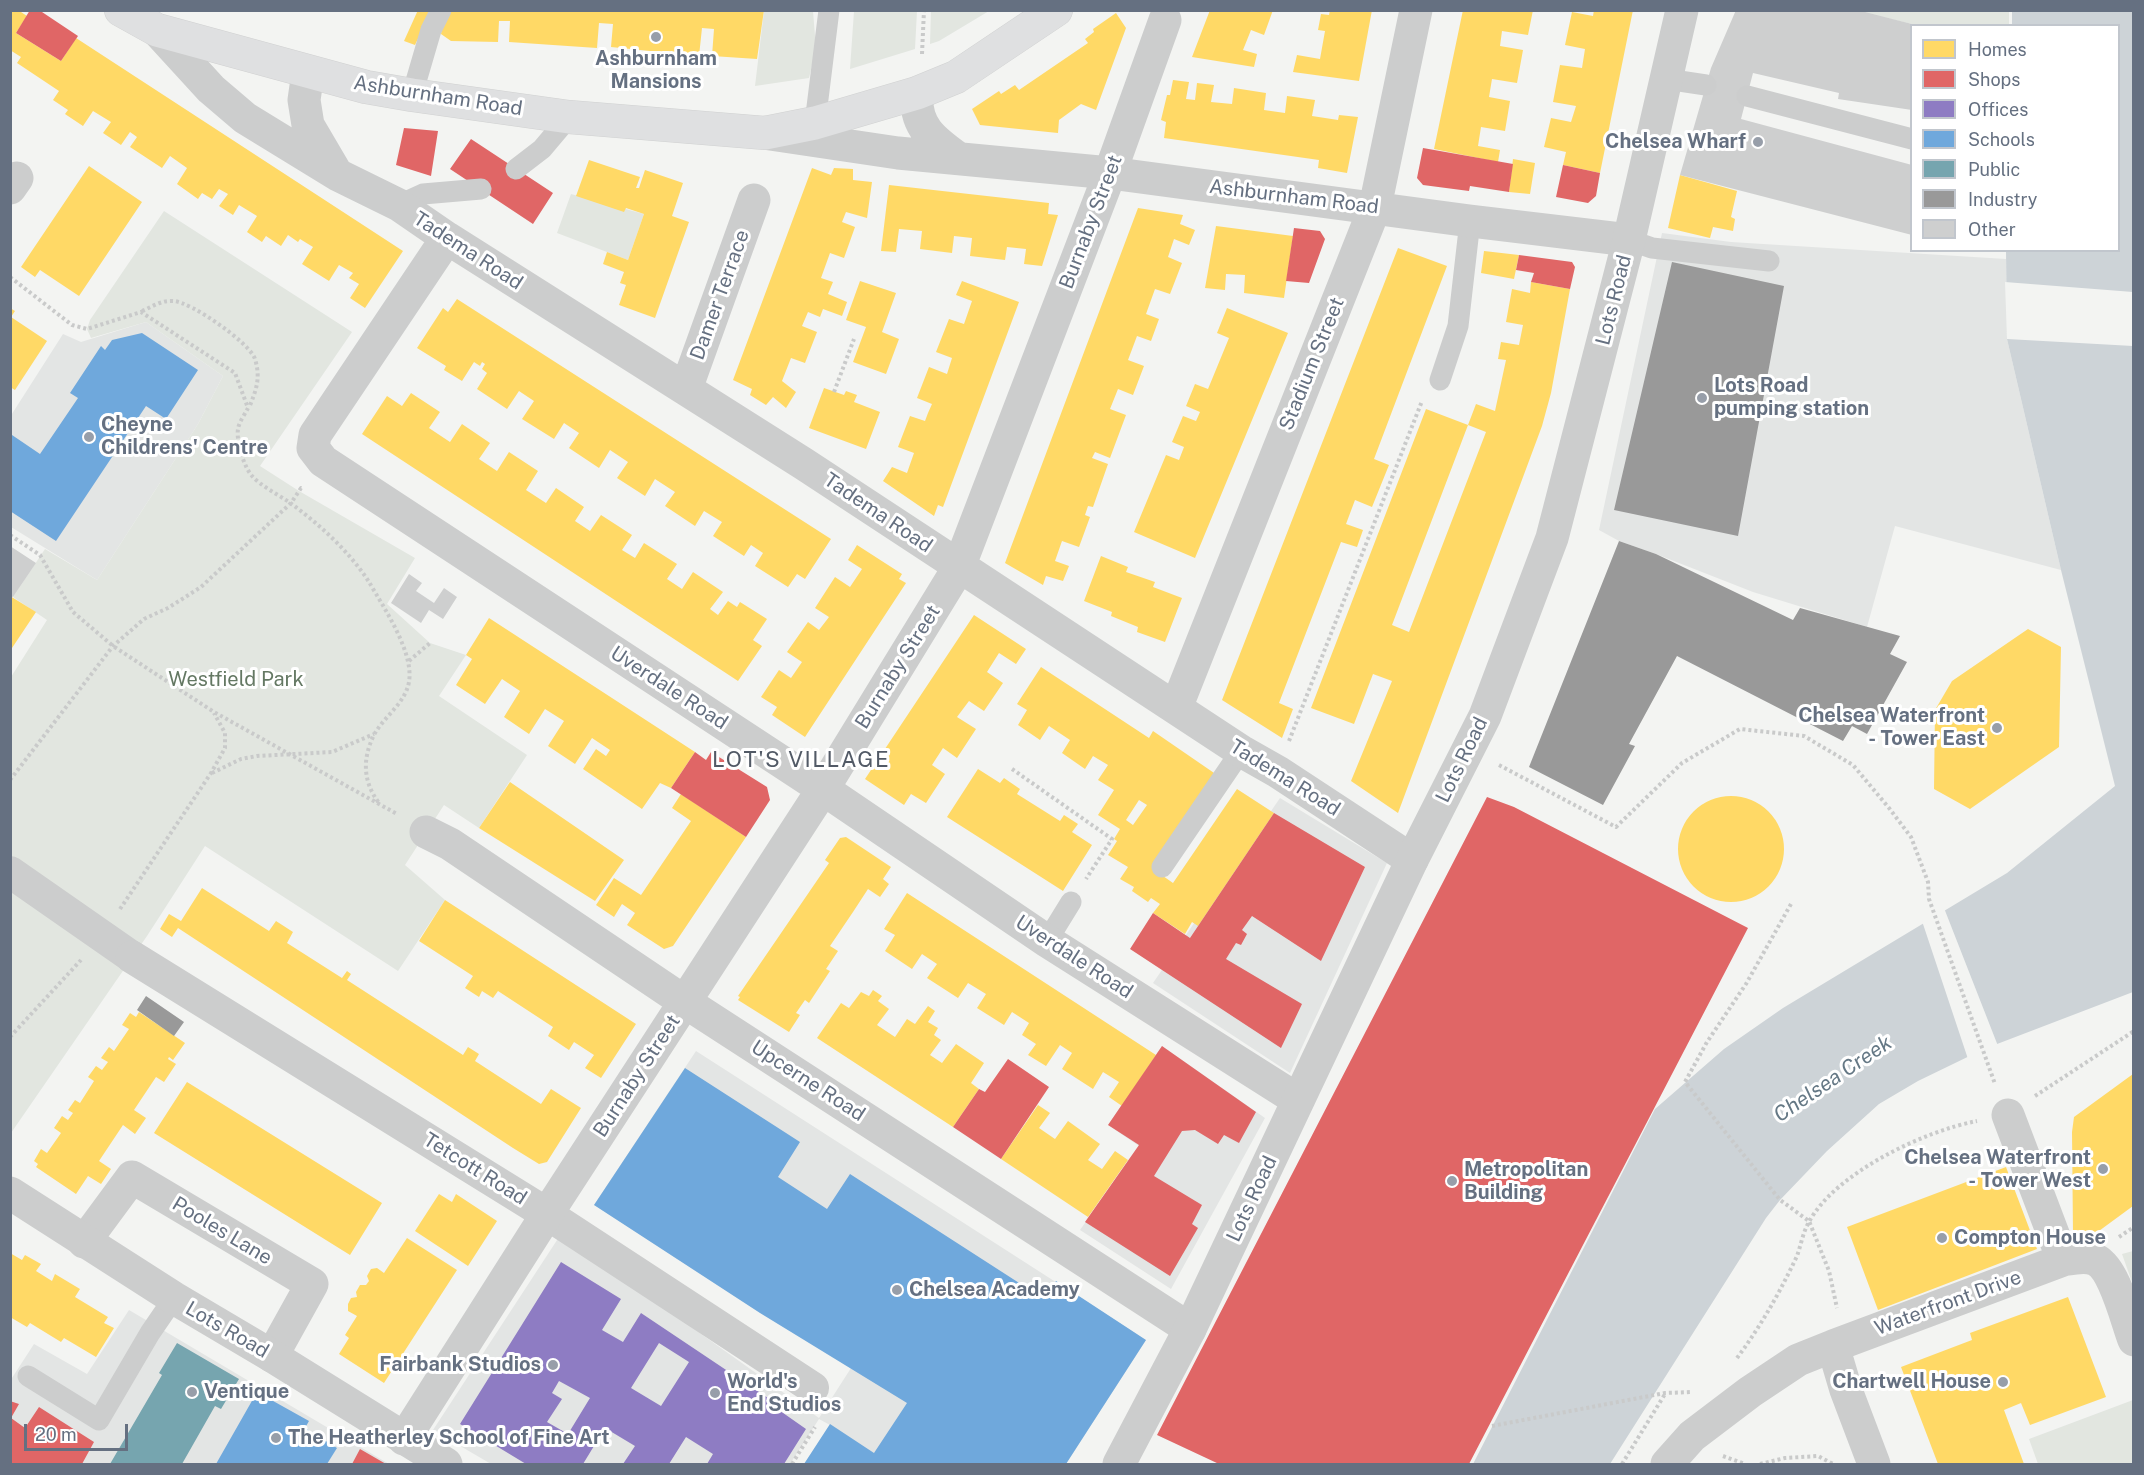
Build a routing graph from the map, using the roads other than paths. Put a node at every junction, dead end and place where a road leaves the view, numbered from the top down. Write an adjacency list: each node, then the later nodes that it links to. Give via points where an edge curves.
1 (121, 10): 8 (highway, Ashburnham Road)
2 (441, 10): 13 (lane, via 430,30)
3 (830, 10): 16 (lane)
4 (1056, 10): 12 (highway, Ashburnham Road, via 957,77)
5 (1416, 10): 26 (street, Stadium Street)
6 (1682, 10): 10 (street, Lots Road)
7 (1166, 21): 21 (street, Burnaby Street)
8 (157, 30): 9 (highway, Ashburnham Road); 22 (street, Tadema Road, via 245,118)
9 (308, 72): 13 (highway, Ashburnham Road); 22 (street, via 304,100 308,125)
10 (1666, 79): 11 (lane); 29 (street, Lots Road)
11 (1706, 85)
12 (917, 93): 16 (highway, Ashburnham Road); 19 (street, via 921,122 935,141)
13 (412, 95): 15 (highway, Ashburnham Road)
14 (1747, 96): 18 (lane)
15 (569, 117): 17 (highway, Ashburnham Road); 20 (lane, via 542,149)
16 (815, 123): 17 (highway, Ashburnham Road)
17 (765, 133): 19 (street, Ashburnham Road)
18 (1910, 139)
19 (958, 158): 21 (street, Ashburnham Road)
20 (516, 169)
21 (1110, 173): 26 (street, Ashburnham Road); 33 (street, Burnaby Street)
22 (338, 175): 25 (street, Tadema Road)
23 (481, 189): 25 (lane, via 423,194)
24 (754, 200): 32 (street, Damer Terrace)
25 (399, 206): 28 (street, Tadema Road)
26 (1375, 207): 27 (street, Ashburnham Road); 34 (street, Stadium Street)
27 (1470, 221): 29 (street, Ashburnham Road); 31 (lane, via 1458,326)
28 (447, 238): 32 (street, Tadema Road); 36 (street, Uverdale Road, via 315,435 313,448 348,478)
29 (1629, 240): 30 (lane, via 1652,248); 38 (street, Lots Road, via 1552,538 1485,716)
30 (1770, 261)
31 (1440, 380)
32 (686, 389): 33 (street, Tadema Road)
33 (959, 567): 34 (street, Tadema Road); 36 (street, Burnaby Street)
34 (1176, 708): 35 (street, Tadema Road)
35 (1241, 751): 38 (street, Tadema Road); 39 (lane)
36 (823, 789): 42 (street, Uverdale Road); 44 (street, Burnaby Street)
37 (426, 832): 44 (street, Upcerne Road, via 450,844)
38 (1412, 860): 45 (street, Lots Road)
39 (1162, 867)
40 (10, 872): 43 (street)
41 (1071, 902): 42 (lane)
42 (1047, 941): 45 (street, Uverdale Road)
43 (132, 957): 48 (street, Tetcott Road)
44 (685, 1002): 48 (street, Burnaby Street); 52 (street, Upcerne Road)
45 (1298, 1100): 52 (street, Lots Road)
46 (2008, 1115): 50 (street)
47 (10, 1193): 49 (street, Lots Road)
48 (547, 1214): 57 (street, Tetcott Road); 58 (street, Burnaby Street)
49 (84, 1242): 51 (street, Lots Road); 55 (street, Pooles Lane, via 132,1177 312,1284)
50 (2063, 1260): 53 (street, Waterfront Drive, via 2095,1260 2108,1271); 54 (street, Waterfront Drive)
51 (174, 1298): 55 (street, Lots Road); 56 (lane, via 99,1420)
52 (1190, 1329): 60 (street, Lots Road)
53 (2133, 1340)
54 (1839, 1344): 61 (street, Waterfront Drive, via 1798,1360 1750,1392 1692,1436); 62 (street)
55 (272, 1356): 58 (street, Lots Road)
56 (28, 1376)
57 (813, 1388)
58 (404, 1439): 59 (street, Lots Road)
59 (446, 1464)
60 (1119, 1464)
61 (1667, 1464)
62 (1874, 1464)

